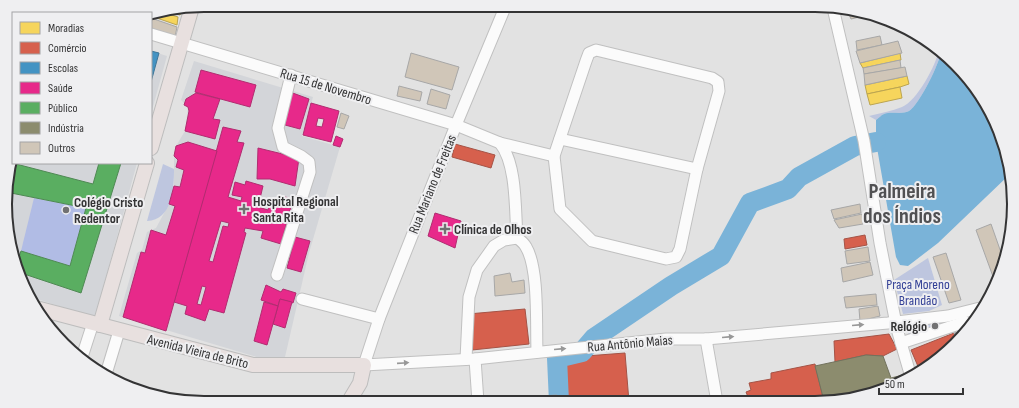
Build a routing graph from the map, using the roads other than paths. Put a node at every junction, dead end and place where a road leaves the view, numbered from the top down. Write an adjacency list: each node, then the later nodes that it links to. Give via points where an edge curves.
1 (190, 12): 5 (main road)
2 (503, 12): 7 (street, Rua Mariano de Freitas)
3 (834, 13): 20 (street, via 864,144)
4 (152, 34): 5 (street, Rua 15 de Novembro)
5 (181, 42): 6 (street, Rua 15 de Novembro); 10 (main road)
6 (291, 75): 7 (street, Rua 15 de Novembro); 15 (street, via 278,128 283,147 309,162 310,172)
7 (456, 125): 9 (street, Rua 15 de Novembro); 18 (street, Rua Mariano de Freitas)
8 (560, 139): 11 (street); 13 (street); 13 (street, via 586,61 590,53 596,50 712,78 718,82 719,91)
9 (500, 143): 11 (street, Rua 15 de Novembro); 14 (street, via 505,149 512,171)
10 (152, 144)
11 (554, 156): 13 (street, via 560,209 592,241 666,258 676,257 680,249)
12 (147, 164): 21 (main road)
13 (697, 168)
14 (517, 238): 25 (street, via 526,246 532,260); 27 (street, via 504,240 494,246 477,270 469,297)
15 (277, 275)
16 (302, 299): 18 (street)
17 (43, 310): 21 (main road, Avenida Vieira de Brito)
18 (379, 319): 28 (street, Rua Mariano de Freitas)
19 (964, 321): 20 (street, Rua Antônio Maias); 24 (street)
20 (896, 322): 23 (street, Rua Antônio Maias, one-way to 20); 24 (street)
21 (97, 324): 22 (main road, Avenida Vieira de Brito); 26 (street)
22 (119, 330): 28 (main road, Avenida Vieira de Brito, via 253,365); 29 (street)
23 (706, 338): 25 (street, Rua Antônio Maias, one-way to 23, via 666,339); 33 (street)
24 (901, 343): 30 (street)
25 (537, 352): 27 (street, Rua Antônio Maias)
26 (84, 354)
27 (471, 359): 28 (street, Rua Antônio Maias, one-way to 27); 32 (street)
28 (364, 365): 31 (main road, via 360,383)
29 (107, 370)
30 (909, 371)
31 (352, 396)
32 (477, 396)
33 (716, 396)

